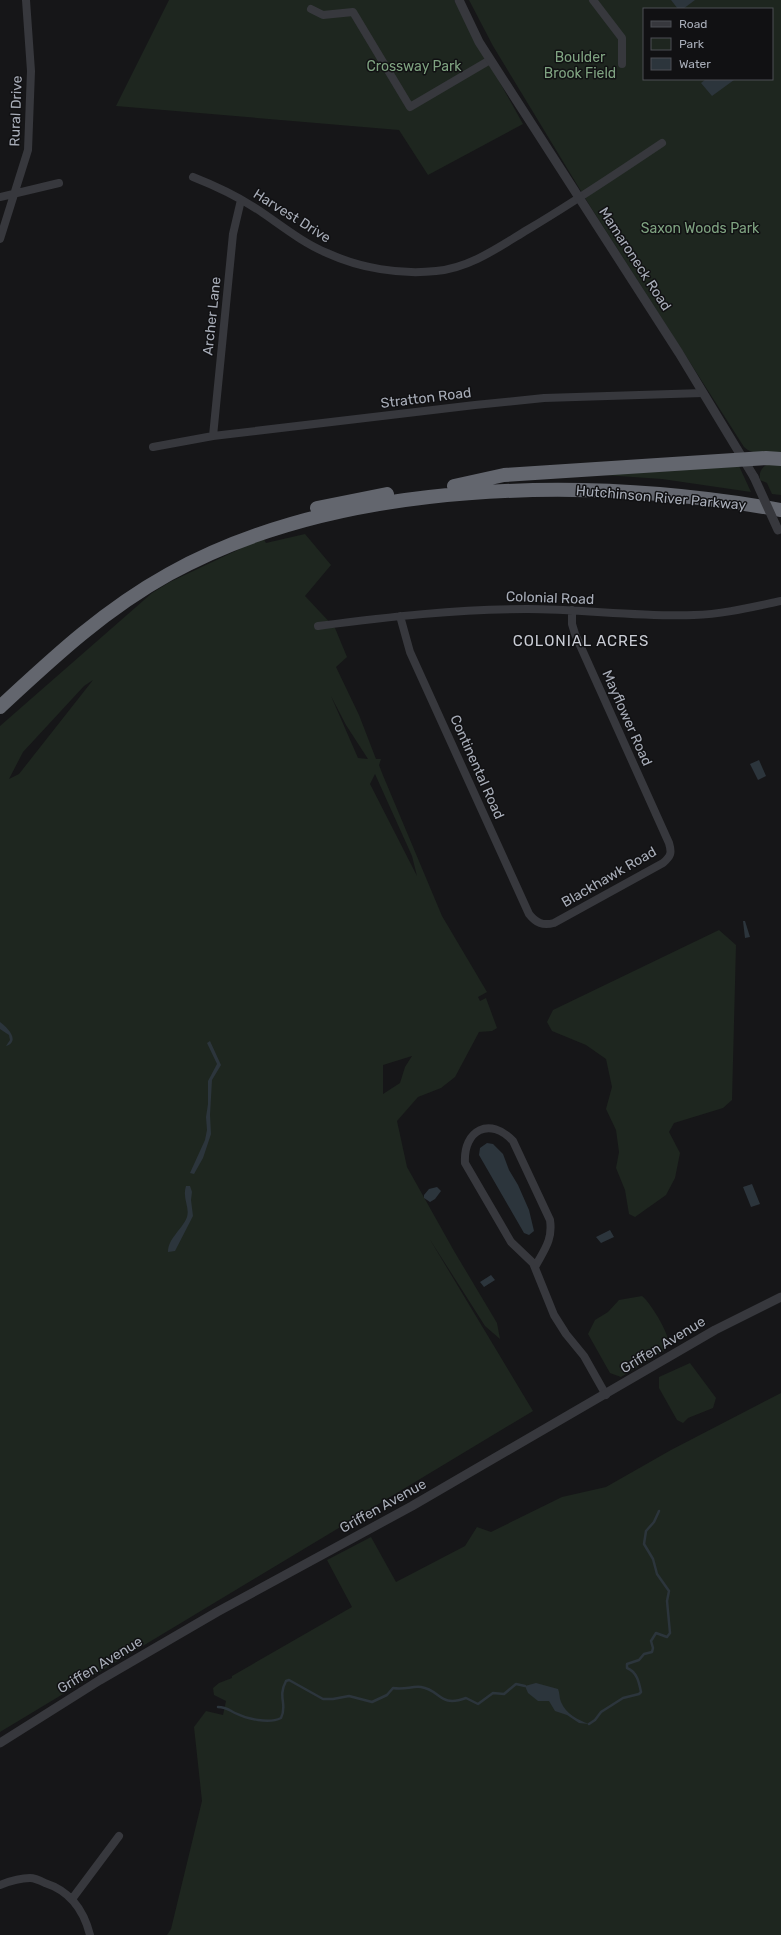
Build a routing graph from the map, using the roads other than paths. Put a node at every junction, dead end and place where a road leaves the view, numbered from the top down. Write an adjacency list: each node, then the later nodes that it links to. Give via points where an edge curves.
1 (459, 0): 5 (street, Mamaroneck Road)
2 (593, 0): 6 (street, via 622,38)
3 (26, 2): 10 (street, Rural Drive, via 31,71 28,150)
4 (311, 9): 5 (street, via 323,15 353,12 410,107)
5 (490, 60): 12 (street, Mamaroneck Road)
6 (622, 64)
7 (662, 143): 12 (street, Harvest Drive)
8 (193, 177): 13 (street, Harvest Drive)
9 (59, 183): 10 (street)
10 (15, 194): 11 (street); 14 (street, Rural Drive)
11 (0, 197)
12 (579, 199): 13 (street, Harvest Drive, via 469,263 421,272 382,270 333,256 308,244); 15 (street, Mamaroneck Road)
13 (241, 200): 16 (street, Archer Lane, via 233,234)
14 (0, 239)
15 (703, 393): 16 (street, Stratton Road, via 536,399 476,404); 19 (street, Mamaroneck Road)
16 (213, 436): 17 (street, Stratton Road)
17 (153, 447)
18 (781, 459): 19 (highway)
19 (745, 460): 20 (highway, via 504,475); 23 (street, Mamaroneck Road, bridge)
20 (454, 486): 21 (highway, Hutchinson River Parkway, via 509,482 601,482 692,489); 28 (highway, Hutchinson River Parkway, via 327,506 246,530 194,551 143,578 96,610 58,640)
21 (781, 501)
22 (781, 510): 29 (highway, Hutchinson River Parkway, via 650,495 552,490 495,492 424,499 314,519 221,549 151,585 123,602 78,636)
23 (780, 533)
24 (781, 601): 25 (street, Colonial Road, via 695,615)
25 (572, 610): 26 (street, Colonial Road, via 501,609); 30 (street, Mayflower Road, via 575,634)
26 (400, 616): 27 (street, Colonial Road); 31 (street, Continental Road, via 410,652 529,914)
27 (318, 626)
28 (0, 694)
29 (0, 707)
30 (656, 813): 31 (street, Blackhawk Road, via 671,851 663,863 554,923)
31 (539, 923)
32 (535, 1267): 32 (street, via 511,1242 465,1164 467,1142 483,1129 505,1132 513,1141 550,1220 550,1239); 34 (street, via 554,1315 584,1356)
33 (781, 1297): 34 (street, Griffen Avenue, via 715,1330)
34 (606, 1395): 35 (street, Griffen Avenue, via 408,1508 217,1612 100,1680)
35 (0, 1743)
36 (119, 1836): 38 (street)
37 (0, 1885): 38 (street, via 17,1879 32,1878 56,1886)
38 (72, 1899): 39 (street, via 87,1923)
39 (90, 1935)

